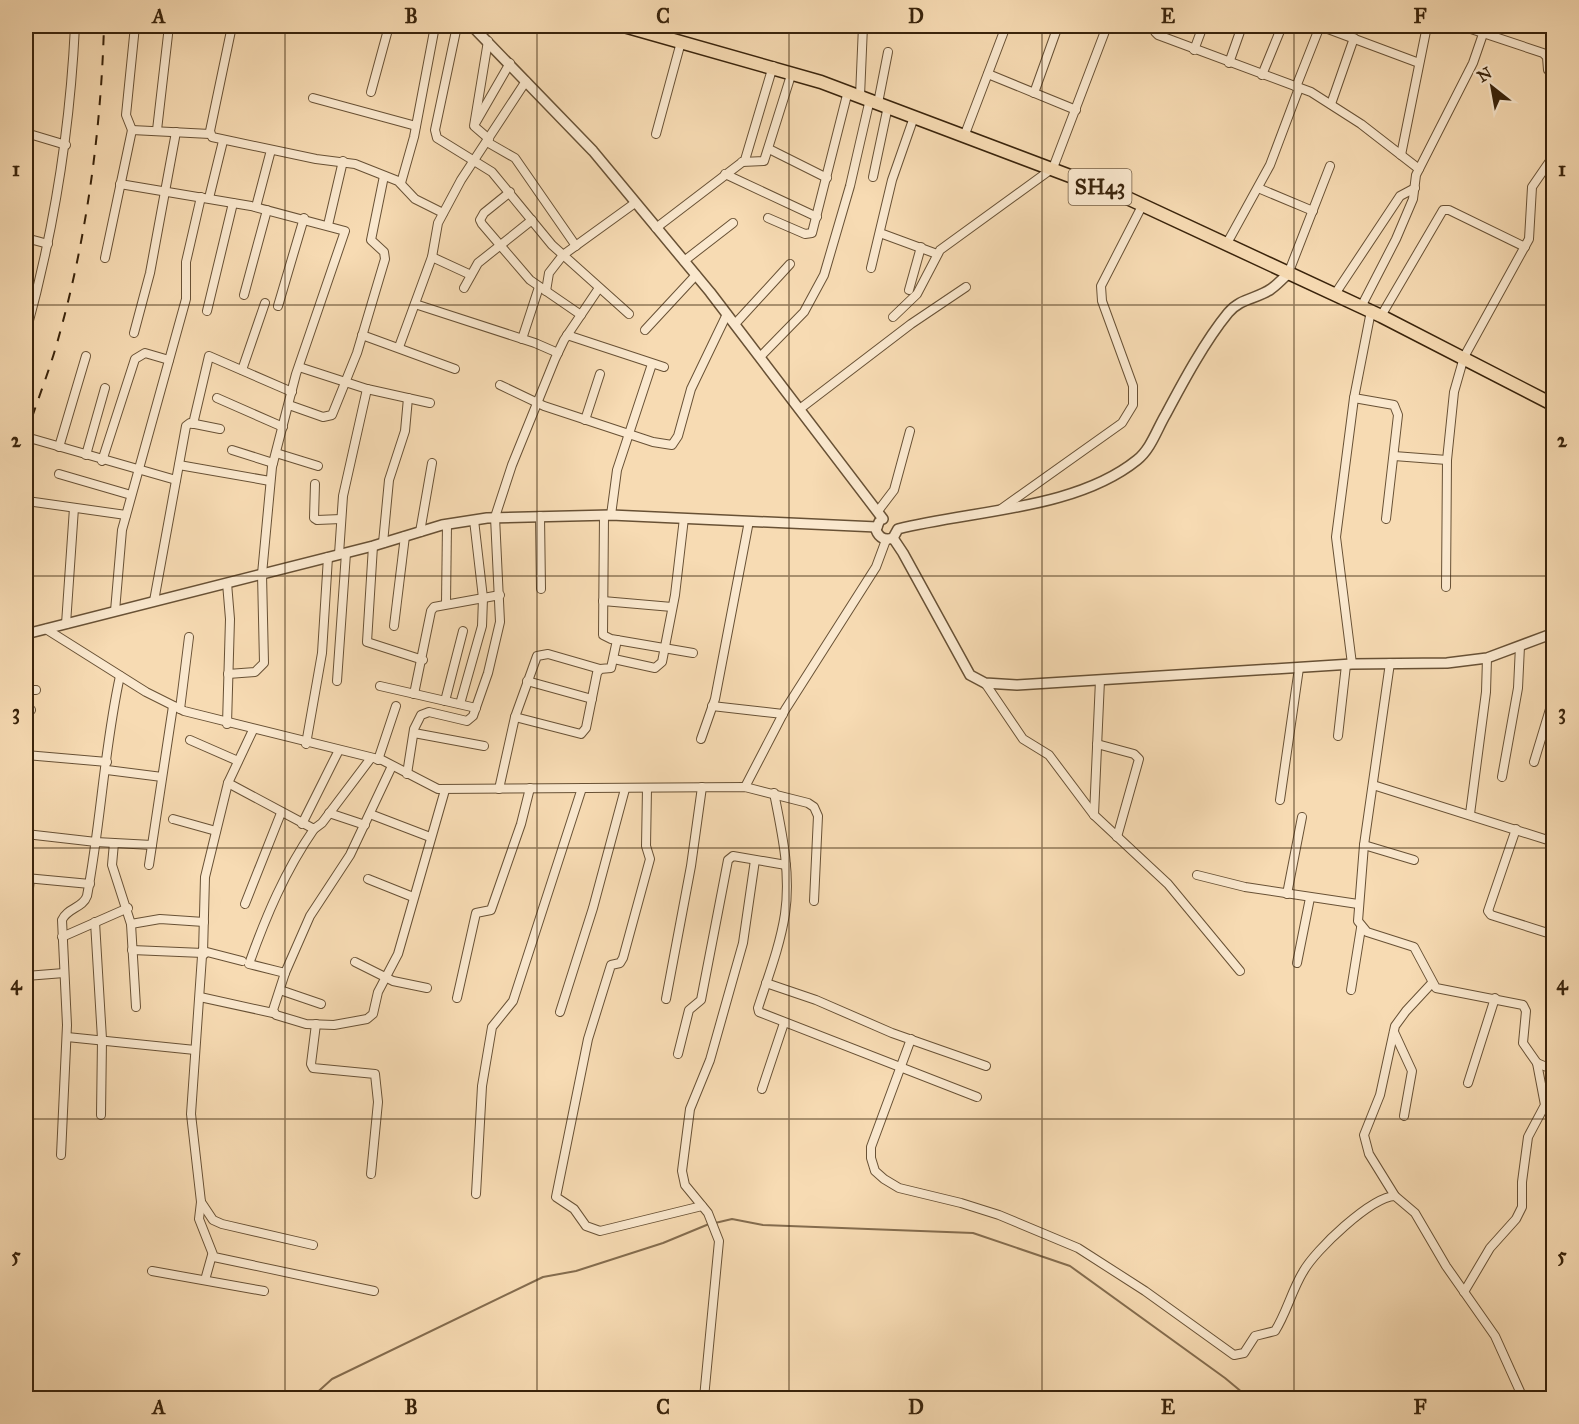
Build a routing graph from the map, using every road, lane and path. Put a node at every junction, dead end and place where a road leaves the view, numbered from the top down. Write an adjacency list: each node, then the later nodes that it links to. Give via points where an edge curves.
1 (75, 26): 55 (street)
2 (135, 26): 46 (street, via 126,114)
3 (169, 26): 47 (street)
4 (231, 26): 50 (street)
5 (389, 26): 37 (street)
6 (435, 26): 44 (street)
7 (458, 26): 60 (street, via 435,134)
8 (472, 26): 22 (street)
9 (624, 26): 23 (main road, SH43)
10 (863, 26): 40 (street)
11 (1006, 26): 31 (street)
12 (1058, 26): 38 (street)
13 (1107, 26): 42 (street)
14 (1156, 26): 24 (street, via 1158,35)
15 (1203, 26): 24 (street)
16 (1242, 26): 27 (street)
17 (1282, 26): 32 (street)
18 (1426, 26): 28 (street)
19 (1462, 26): 20 (street)
20 (1484, 34): 33 (street, via 1543,53); 65 (street)
21 (1354, 38): 28 (street); 35 (street, via 1320,26); 41 (street)
22 (488, 41): 26 (street); 45 (street)
23 (681, 42): 29 (main road, SH43); 51 (street)
24 (1194, 50): 27 (street)
25 (888, 52): 40 (street)
26 (510, 63): 34 (street); 45 (street)
27 (1229, 63): 32 (street)
28 (1419, 63): 58 (street)
29 (773, 66): 30 (main road, SH43); 62 (street)
30 (792, 72): 36 (main road, SH43); 56 (street)
31 (988, 74): 38 (street); 52 (street)
32 (1262, 75): 35 (street)
33 (1554, 76)
34 (526, 81): 53 (street); 78 (street, via 593,151)
35 (1297, 88): 41 (street); 73 (street)
36 (848, 91): 40 (main road, SH43); 69 (street)
37 (370, 92)
38 (1034, 93): 42 (street)
39 (313, 98): 44 (street)
40 (874, 101): 43 (main road, SH43); 68 (street); 135 (street, via 824,276 804,312)
41 (1331, 104): 58 (street)
42 (1076, 110): 64 (street)
43 (915, 117): 52 (main road, SH43); 91 (street, via 892,180)
44 (416, 126): 70 (street)
45 (474, 126): 53 (street)
46 (132, 130): 47 (street); 71 (street)
47 (157, 130): 48 (street)
48 (176, 132): 50 (street); 74 (street)
49 (26, 134): 55 (street)
50 (210, 134): 54 (street)
51 (656, 134)
52 (965, 134): 64 (main road, SH43)
53 (488, 140): 60 (street); 96 (street, via 515,158)
54 (224, 141): 57 (street); 76 (street)
55 (66, 145): 94 (street)
56 (769, 149): 62 (street, via 761,163); 69 (street)
57 (271, 150): 61 (street); 80 (street)
58 (1401, 155): 65 (street)
59 (1554, 155): 98 (street, via 1532,187 1531,230)
60 (475, 159): 75 (street); 83 (street)
61 (343, 161): 67 (street); 89 (street)
62 (742, 162): 66 (street)
63 (1330, 166): 82 (street)
64 (1053, 168): 79 (main road, SH43); 99 (street)
65 (1419, 169): 72 (street)
66 (725, 174): 84 (street); 90 (street)
67 (384, 176): 70 (street); 129 (street, via 371,240 384,252 385,259)
68 (873, 177)
69 (827, 178): 84 (street)
70 (401, 183): 83 (street, via 415,199)
71 (120, 184): 74 (street); 102 (street)
72 (1415, 188): 114 (street, via 1400,196); 120 (street)
73 (1258, 189): 82 (street); 95 (street)
74 (165, 191): 76 (street); 128 (street)
75 (510, 192): 87 (street); 93 (street, via 481,218)
76 (205, 198): 77 (street); 137 (street, via 186,262 186,299)
77 (233, 203): 80 (street); 119 (street)
78 (635, 203): 90 (street); 96 (street)
79 (1143, 204): 95 (main road, SH43); 183 (street, via 1101,286 1102,301 1133,386 1133,405 1122,423)
80 (256, 207): 81 (street)
81 (267, 210): 85 (street); 115 (street)
82 (1313, 211): 106 (street)
83 (443, 213): 101 (street, via 436,228)
84 (817, 217): 86 (street, via 809,234)
85 (304, 218): 89 (street); 118 (street)
86 (768, 218)
87 (532, 220): 93 (street); 100 (street)
88 (733, 223): 103 (street)
89 (328, 225): 139 (street, via 342,229 345,236)
90 (656, 228): 103 (street)
91 (880, 233): 97 (street); 105 (street)
92 (26, 238): 94 (street)
93 (500, 243): 107 (street); 112 (street, via 526,276)
94 (48, 244): 127 (street)
95 (1226, 244): 106 (main road, SH43)
96 (576, 246): 100 (street)
97 (921, 247): 99 (street); 113 (street)
98 (1525, 248): 120 (street, via 1443,210); 136 (street)
99 (937, 254): 124 (street, via 917,294)
100 (563, 255): 111 (street); 112 (street)
101 (432, 257): 107 (street); 117 (street)
102 (105, 258)
103 (684, 261): 108 (street)
104 (790, 264): 125 (street)
105 (871, 268)
106 (1288, 274): 114 (main road, SH43); 183 (street, via 1271,289 1248,298 1228,313 1137,460 1083,488)
107 (471, 275): 110 (street)
108 (696, 276): 122 (street); 126 (street)
109 (966, 287): 156 (street)
110 (464, 288)
111 (599, 288): 121 (street); 123 (street)
112 (542, 289): 123 (street); 131 (street)
113 (909, 290)
114 (1335, 294): 120 (main road, SH43)
115 (244, 296)
116 (265, 303): 142 (street)
117 (415, 304): 131 (street); 132 (street)
118 (278, 306)
119 (207, 311)
120 (1371, 311): 136 (main road, SH43); 151 (street)
121 (629, 314)
122 (727, 314): 125 (street); 162 (street, via 691,389 676,442 668,446)
123 (581, 315): 130 (street)
124 (893, 317)
125 (735, 324): 135 (street)
126 (645, 330)
127 (26, 332)
128 (134, 333)
129 (362, 335): 132 (street); 144 (street)
130 (567, 336): 133 (street); 138 (street)
131 (522, 339): 133 (street)
132 (399, 347): 141 (street)
133 (558, 353): 152 (street)
134 (86, 356): 164 (street)
135 (760, 357): 156 (street)
136 (1464, 357): 155 (main road, SH43); 169 (street, via 1450,412)
137 (170, 360): 170 (street, via 141,353 135,358); 175 (street)
138 (652, 364): 140 (street); 162 (street)
139 (299, 367): 144 (street); 148 (street)
140 (664, 367)
141 (455, 369)
142 (242, 370): 148 (street); 158 (street, via 212,356 207,358)
143 (600, 374): 157 (street)
144 (345, 382): 147 (street); 154 (street, via 330,417)
145 (500, 385): 152 (street)
146 (105, 388): 167 (street)
147 (367, 389): 150 (street); 189 (street)
148 (292, 392): 154 (street)
149 (217, 398): 159 (street)
150 (408, 398): 153 (street); 198 (street, via 405,431 389,480)
151 (1354, 398): 168 (street, via 1397,408); 227 (street, via 1336,537)
152 (537, 402): 157 (street); 187 (street)
153 (430, 403)
154 (289, 405): 159 (street)
155 (1554, 405)
156 (801, 408): 190 (street)
157 (585, 420): 162 (street)
158 (193, 424): 160 (street); 173 (street, via 186,426)
159 (283, 427): 166 (street)
160 (220, 429)
161 (910, 431): 190 (street, via 894,490)
162 (629, 435): 185 (street)
163 (33, 439): 164 (street)
164 (59, 447): 167 (street)
165 (232, 450): 171 (street)
166 (276, 453): 171 (street); 174 (street)
167 (86, 455): 170 (street)
168 (1394, 456): 169 (street); 191 (street)
169 (1446, 460): 203 (street)
170 (102, 461): 175 (street)
171 (273, 463): 178 (street)
172 (432, 463): 195 (street)
173 (179, 465): 177 (street); 178 (street)
174 (318, 466)
175 (138, 470): 177 (street); 180 (street)
176 (59, 474): 180 (street)
177 (176, 480): 207 (street)
178 (270, 481): 201 (street)
179 (315, 484): 189 (street, via 314,518)
180 (131, 495): 184 (street)
181 (27, 501): 182 (street)
182 (74, 508): 184 (street); 212 (street)
183 (1000, 510): 197 (street, via 933,520)
184 (126, 515): 211 (street, via 119,548)
185 (608, 515): 186 (street); 188 (street); 208 (street)
186 (540, 516): 187 (street); 204 (street)
187 (495, 517): 192 (street); 205 (street)
188 (684, 518): 193 (street); 210 (street)
189 (341, 519): 199 (street)
190 (879, 519): 193 (street); 197 (street, via 877,533); 197 (street, via 893,520)
191 (1386, 519)
192 (474, 520): 194 (street); 206 (street)
193 (749, 521): 245 (street)
194 (447, 524): 195 (street); 209 (street)
195 (420, 532): 196 (street)
196 (405, 536): 198 (street); 213 (street)
197 (892, 536): 235 (street, via 970,675); 248 (street)
198 (378, 544): 199 (street); 225 (street, via 367,642)
199 (343, 554): 200 (street); 233 (street)
200 (328, 557): 201 (street); 256 (street, via 321,653)
201 (262, 574): 202 (street); 230 (street, via 264,663 255,672)
202 (227, 583): 207 (street); 230 (street)
203 (1446, 586)
204 (541, 589)
205 (500, 595): 206 (street); 247 (street, via 495,651)
206 (483, 598): 209 (street); 243 (street, via 482,626)
207 (154, 601): 211 (street)
208 (603, 601): 210 (street); 219 (street, via 603,635)
209 (446, 603): 225 (street, via 431,611)
210 (672, 607): 221 (street)
211 (115, 611): 212 (street)
212 (66, 624): 214 (street)
213 (394, 626)
214 (46, 629): 217 (street); 231 (street)
215 (463, 631): 242 (street)
216 (1554, 633): 220 (street)
217 (26, 634)
218 (189, 637): 246 (street)
219 (617, 640): 221 (street); 224 (street)
220 (1520, 645): 223 (street); 268 (street, via 1518,687)
221 (666, 648): 222 (street); 224 (street, via 658,667)
222 (693, 653)
223 (1487, 658): 226 (street); 284 (street)
224 (614, 659): 229 (street, via 609,670)
225 (423, 660): 239 (street)
226 (1389, 663): 227 (street); 270 (street)
227 (1349, 665): 228 (street); 253 (street)
228 (1299, 668): 232 (street); 280 (street)
229 (600, 669): 234 (street, via 543,653 535,659); 241 (street)
230 (228, 674): 250 (street)
231 (120, 676): 246 (street); 264 (street)
232 (1100, 680): 235 (street, via 1017,686); 257 (street)
233 (337, 681)
234 (527, 681): 241 (street); 249 (street)
235 (985, 683): 285 (street, via 1023,739 1049,755)
236 (380, 686): 239 (street)
237 (26, 690): 238 (street)
238 (36, 690)
239 (414, 694): 242 (street)
240 (1554, 696): 263 (street)
241 (592, 699): 249 (street, via 586,729 581,734)
242 (445, 701): 243 (street)
243 (460, 704): 247 (street)
244 (396, 706): 261 (street)
245 (712, 706): 248 (street); 254 (street)
246 (177, 707): 250 (street); 267 (street)
247 (476, 708): 252 (street, via 467,721 424,713)
248 (783, 714): 272 (street)
249 (515, 717): 276 (street)
250 (227, 724): 251 (street)
251 (253, 730): 256 (street); 262 (street)
252 (414, 733): 258 (street); 266 (street)
253 (1338, 736)
254 (701, 739)
255 (190, 740): 262 (street)
256 (306, 744): 259 (street)
257 (1097, 744): 285 (street); 295 (street, via 1134,754 1139,759)
258 (484, 746)
259 (339, 750): 261 (street); 288 (street)
260 (26, 755): 264 (street)
261 (375, 759): 265 (street); 282 (street)
262 (238, 761): 269 (street)
263 (1534, 762)
264 (107, 766): 267 (street); 296 (street)
265 (392, 766): 266 (street); 283 (street)
266 (407, 774): 278 (street)
267 (162, 777): 299 (street)
268 (1502, 777)
269 (228, 783): 281 (street); 292 (street)
270 (1373, 785): 284 (street); 300 (street)
271 (702, 787): 272 (street); 275 (street); 341 (street)
272 (745, 787): 279 (street)
273 (530, 788): 274 (street); 276 (street); 339 (street, via 491,910 476,913)
274 (582, 788): 277 (street); 365 (street, via 513,1001 492,1027 482,1086)
275 (648, 788): 277 (street); 368 (street, via 646,846 650,859 623,958 611,965 588,1039 556,1197 574,1209 586,1227 600,1231)
276 (499, 789): 278 (street)
277 (625, 789): 344 (street)
278 (445, 790): 294 (street)
279 (774, 793): 304 (street); 312 (street, via 808,803 817,811)
280 (1280, 800)
281 (281, 813): 288 (street); 313 (street)
282 (329, 813): 289 (street); 290 (street)
283 (370, 814): 289 (street); 294 (street)
284 (1470, 814): 291 (street)
285 (1094, 815): 295 (street)
286 (1302, 817): 309 (street)
287 (173, 819): 292 (street)
288 (302, 824): 290 (street)
289 (365, 825): 330 (street, via 310,916)
290 (314, 829): 330 (street, via 282,884 249,964)
291 (1516, 829): 297 (street); 321 (street, via 1488,911)
292 (216, 831): 318 (street, via 205,877)
293 (26, 834): 296 (street)
294 (430, 837): 310 (street)
295 (1117, 837): 328 (street, via 1184,901)
296 (96, 842): 298 (street); 308 (street)
297 (1554, 842)
298 (114, 843): 299 (street); 315 (street, via 112,865)
299 (152, 845): 303 (street)
300 (1364, 845): 302 (street); 314 (street)
301 (755, 860): 304 (street); 353 (street, via 733,856 728,860 701,1000 689,1010); 368 (street, via 742,942 710,1060 689,1114 683,1181)
302 (1414, 860)
303 (149, 865)
304 (786, 865): 333 (street, via 786,912)
305 (1197, 875): 309 (street)
306 (28, 878): 308 (street); 316 (street)
307 (368, 879): 310 (street)
308 (90, 885): 322 (street, via 86,900 63,915)
309 (1287, 894): 311 (street)
310 (413, 897): 332 (street, via 398,954)
311 (1310, 898): 314 (street); 327 (street)
312 (814, 902)
313 (244, 904)
314 (1358, 904): 320 (street)
315 (128, 908): 317 (street); 319 (street)
316 (26, 918)
317 (95, 922): 322 (street); 351 (street)
318 (204, 922): 319 (street, via 160,919); 324 (street)
319 (131, 924): 323 (street)
320 (1361, 928): 334 (street, via 1414,947); 337 (street)
321 (1554, 935)
322 (62, 937): 329 (street)
323 (132, 950): 324 (street); 343 (street)
324 (203, 953): 325 (street); 338 (street)
325 (242, 962)
326 (355, 962): 332 (street)
327 (1297, 963)
328 (1240, 971)
329 (64, 973): 331 (street); 349 (street)
330 (285, 973): 336 (street)
331 (26, 976)
332 (387, 978): 335 (street); 347 (street, via 370,1017)
333 (766, 983): 346 (street, via 759,1012); 350 (street)
334 (1432, 983): 340 (street, via 1440,990); 348 (street, via 1400,1018)
335 (427, 988)
336 (280, 990): 342 (street); 345 (street)
337 (1351, 990)
338 (200, 998): 345 (street); 352 (street)
339 (457, 998)
340 (1495, 998): 354 (street, via 1525,1008 1521,1040); 358 (street)
341 (666, 999)
342 (321, 1004)
343 (136, 1007)
344 (560, 1012)
345 (273, 1013): 347 (street)
346 (784, 1023): 356 (street); 359 (street)
347 (316, 1024): 364 (street, via 311,1064 314,1068 375,1074 378,1102)
348 (1394, 1032): 362 (street, via 1412,1071); 366 (street, via 1380,1095 1364,1135 1369,1154)
349 (67, 1036): 351 (street); 363 (street)
350 (911, 1039): 355 (street); 356 (street)
351 (102, 1040): 352 (street); 361 (street)
352 (195, 1050): 367 (street, via 190,1102)
353 (678, 1054)
354 (1537, 1063): 357 (street); 375 (street, via 1545,1105 1528,1137 1522,1207 1490,1248)
355 (986, 1066)
356 (900, 1068): 360 (street); 366 (street, via 872,1147 875,1171 884,1179 899,1188 999,1215 1078,1248 1234,1355 1244,1353 1255,1336 1275,1331 1308,1264 1377,1201)
357 (1554, 1070)
358 (1468, 1083)
359 (762, 1089)
360 (977, 1097)
361 (102, 1116)
362 (1404, 1116)
363 (61, 1155)
364 (371, 1174)
365 (476, 1194)
366 (1392, 1196): 375 (street, via 1415,1213)
367 (201, 1202): 369 (street, via 213,1220 222,1224); 370 (street, via 199,1219 210,1240)
368 (702, 1206): 376 (street, via 719,1241)
369 (313, 1245)
370 (212, 1255): 372 (street); 374 (street)
371 (152, 1271): 372 (street)
372 (205, 1280): 373 (street)
373 (264, 1290)
374 (374, 1291)
375 (1464, 1292): 377 (street, via 1495,1336)
376 (704, 1398)
377 (1523, 1398)

